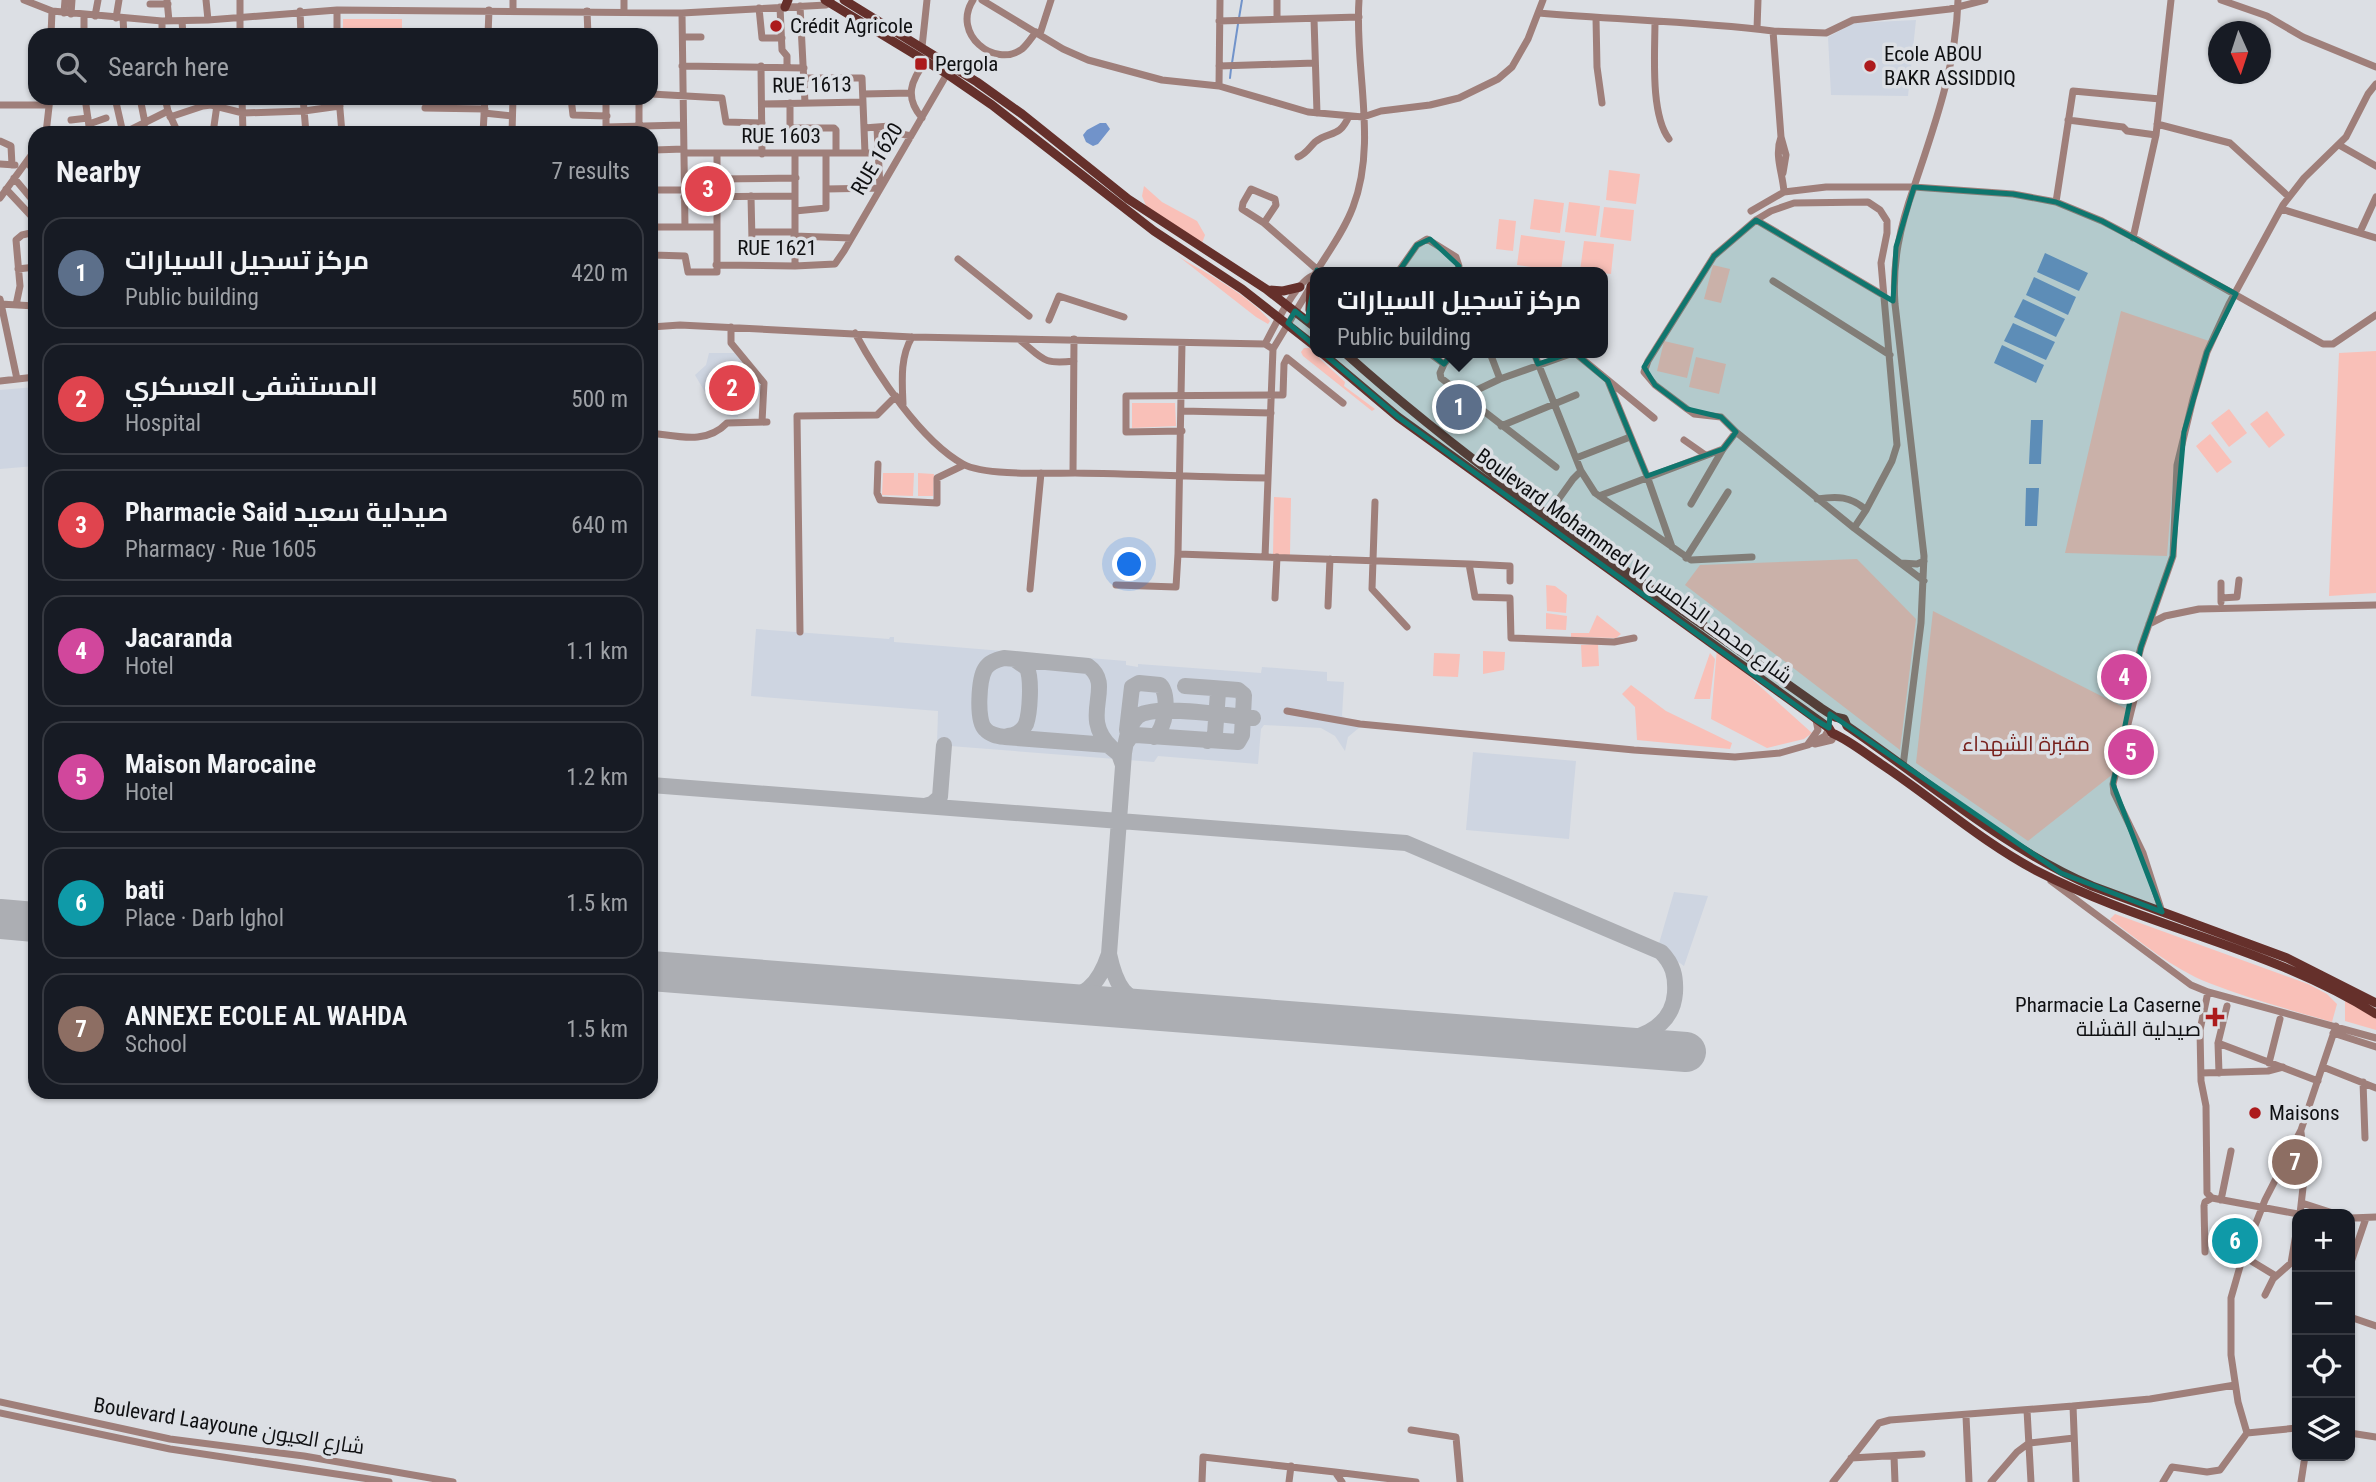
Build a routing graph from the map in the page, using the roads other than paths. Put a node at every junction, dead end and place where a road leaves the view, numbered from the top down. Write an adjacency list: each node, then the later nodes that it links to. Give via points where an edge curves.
1 (24, 0): 27 (street)
2 (65, 0): 43 (street)
3 (72, 0): 43 (street)
4 (98, 0): 47 (street)
5 (119, 0): 51 (street)
6 (206, 0): 54 (street)
7 (240, 0): 48 (street)
8 (399, 0): 35 (street)
9 (431, 0): 36 (street)
10 (486, 0): 37 (street)
11 (513, 0): 38 (street)
12 (624, 0): 42 (street)
13 (844, 0): 75 (main road)
14 (928, 0): 75 (street)
15 (973, 0): 71 (street, via 965,22 969,33 992,52 1014,53)
16 (982, 0): 71 (street)
17 (1051, 0): 71 (street)
18 (1220, 0): 55 (street)
19 (1277, 0): 52 (street)
20 (1359, 0): 49 (street)
21 (1543, 0): 45 (street)
22 (1758, 0): 69 (street)
23 (1985, 0): 30 (street)
24 (2171, 0): 95 (street)
25 (2221, 0): 84 (street, via 2267,16 2303,37)
26 (829, 1): 32 (street); 78 (main road)
27 (34, 2): 39 (street)
28 (167, 2): 31 (street); 57 (street)
29 (784, 4): 32 (street); 33 (street); 74 (street)
30 (1958, 4): 70 (street, via 1853,20 1826,33); 178 (street, via 1956,46)
31 (150, 5)
32 (800, 6): 77 (street)
33 (759, 8): 44 (street); 74 (street, via 762,38)
34 (337, 10): 35 (street); 40 (street); 66 (street)
35 (397, 10): 36 (street)
36 (432, 10): 37 (street)
37 (487, 10): 38 (street); 67 (street)
38 (513, 10): 41 (street)
39 (52, 11): 43 (street); 59 (street)
40 (300, 11): 48 (street); 65 (street)
41 (587, 11): 42 (street); 68 (street)
42 (624, 12): 44 (street)
43 (67, 13): 46 (street)
44 (682, 13): 72 (street)
45 (1539, 13): 50 (street); 128 (street, via 1512,67 1498,79 1459,98)
46 (84, 15): 47 (street); 60 (street)
47 (95, 16): 51 (street)
48 (240, 16): 54 (street); 64 (street)
49 (1359, 17): 53 (street); 128 (street)
50 (1596, 18): 56 (street); 100 (street)
51 (120, 19): 57 (street); 61 (street)
52 (1277, 19): 53 (street); 55 (street)
53 (1314, 19): 79 (street)
54 (208, 20): 58 (street)
55 (1219, 21): 80 (street)
56 (1655, 21): 69 (street); 156 (street, via 1657,97 1660,122)
57 (166, 22): 58 (street); 62 (street)
58 (182, 22): 63 (street)
59 (51, 28)
60 (84, 28)
61 (122, 28)
62 (164, 28)
63 (182, 28)
64 (240, 28)
65 (301, 28)
66 (337, 28)
67 (488, 28)
68 (587, 28)
69 (1757, 29): 70 (street)
70 (1773, 31): 183 (street, via 1781,137 1778,158)
71 (1038, 33): 90 (street, via 1088,60 1162,80)
72 (683, 37): 73 (street); 81 (street)
73 (701, 37)
74 (782, 38): 76 (street)
75 (922, 47): 89 (main road)
76 (787, 56): 77 (street); 83 (street)
77 (804, 56): 85 (street)
78 (926, 61): 86 (main road); 91 (street, via 914,77)
79 (1315, 63): 80 (street); 123 (street)
80 (1219, 65): 90 (street)
81 (682, 66): 82 (street); 93 (street)
82 (761, 66): 83 (street); 97 (street)
83 (787, 67): 85 (street)
84 (2376, 67)
85 (804, 68): 87 (street)
86 (947, 74): 89 (main road); 130 (street, RUE 1620)
87 (805, 78): 94 (street, via 860,77); 99 (street)
88 (2376, 84): 158 (street)
89 (974, 85): 225 (main road, via 1022,114 1128,199); 236 (main road, via 1154,231)
90 (1219, 86): 123 (street)
91 (911, 93): 94 (street, RUE 1613); 130 (street)
92 (658, 94): 93 (street)
93 (682, 94): 135 (street, via 722,98 726,122); 138 (street)
94 (863, 98): 99 (street, RUE 1613); 152 (street)
95 (2160, 99): 132 (street, via 2076,90); 136 (street)
96 (28, 103): 101 (street)
97 (762, 103): 98 (street, RUE 1613); 135 (street)
98 (790, 103): 99 (street, RUE 1613); 162 (street, via 790,130 834,128)
99 (806, 103)
100 (1602, 103)
101 (0, 105)
102 (50, 105): 139 (street)
103 (86, 105): 133 (street)
104 (117, 105): 141 (street)
105 (141, 105): 134 (street)
106 (167, 105): 124 (street)
107 (207, 105): 124 (street)
108 (218, 105): 144 (street)
109 (225, 105): 122 (street)
110 (242, 105): 122 (street)
111 (304, 105): 120 (street)
112 (327, 105): 120 (street)
113 (339, 105): 147 (street)
114 (485, 105): 121 (street)
115 (513, 105): 125 (street)
116 (572, 105): 126 (street, via 571,113 576,116)
117 (606, 105): 126 (street)
118 (639, 105): 137 (street)
119 (425, 108): 121 (street)
120 (304, 111): 122 (street); 146 (street)
121 (485, 111): 125 (street); 148 (street)
122 (243, 113): 145 (street)
123 (1317, 113): 127 (street)
124 (169, 114): 134 (street); 143 (street)
125 (512, 116): 149 (street)
126 (607, 116): 150 (street)
127 (1349, 116): 128 (street); 168 (street, via 1337,133 1317,141)
128 (1363, 117): 216 (street, via 1363,163 1357,194)
129 (106, 118): 133 (street)
130 (922, 118): 155 (street, RUE 1620)
131 (71, 120): 133 (street)
132 (2067, 120): 154 (street); 192 (street)
133 (88, 121): 140 (street)
134 (145, 122): 142 (street)
135 (762, 123): 165 (street)
136 (2157, 124): 154 (street); 189 (street, via 2230,143)
137 (639, 125): 138 (street); 151 (street)
138 (683, 125): 160 (street)
139 (47, 126)
140 (89, 126)
141 (122, 126)
142 (141, 126)
143 (175, 126)
144 (214, 126)
145 (243, 126)
146 (305, 126)
147 (342, 126)
148 (484, 126)
149 (512, 126)
150 (606, 126)
151 (636, 126)
152 (864, 128): 153 (street); 163 (street)
153 (877, 128): 155 (street, via 890,126); 164 (street)
154 (2156, 135): 206 (street)
155 (911, 136): 180 (street, RUE 1620)
156 (1669, 139)
157 (0, 141): 172 (street, via 11,146)
158 (2339, 145): 174 (street); 189 (street)
159 (658, 150): 160 (street, RUE 1603)
160 (684, 151): 161 (street, RUE 1603); 184 (street)
161 (717, 153): 165 (street, RUE 1603); 176 (street)
162 (836, 153): 163 (street, RUE 1603); 167 (street, RUE 1603)
163 (865, 153): 164 (street, RUE 1603)
164 (879, 153): 180 (street)
165 (762, 154): 166 (street, RUE 1603)
166 (795, 154): 167 (street, RUE 1603); 177 (street)
167 (826, 154): 179 (street)
168 (1298, 157)
169 (28, 160): 171 (street)
170 (0, 164): 172 (street)
171 (25, 164): 172 (street); 173 (street); 175 (street)
172 (12, 165)
173 (28, 166)
174 (2376, 166)
175 (14, 178): 181 (street); 185 (street)
176 (718, 178): 177 (street); 188 (street)
177 (796, 178): 187 (street)
178 (1914, 187): 183 (street); 192 (street); 310 (street, via 1896,247 1894,282)
179 (826, 188): 180 (street); 194 (street, via 825,209)
180 (880, 188): 205 (street, RUE 1620)
181 (6, 189): 191 (street); 196 (street)
182 (658, 191): 184 (street)
183 (1784, 192): 195 (street)
184 (684, 193): 188 (street); 200 (street)
185 (28, 195)
186 (751, 196): 187 (street); 188 (street); 204 (street, via 752,237)
187 (795, 196): 194 (street)
188 (718, 197): 201 (street)
189 (2289, 197): 193 (street)
190 (2376, 197): 202 (street)
191 (0, 198)
192 (2056, 202): 206 (street)
193 (2281, 209): 202 (street); 226 (street)
194 (795, 211): 204 (street)
195 (1751, 211)
196 (28, 213)
197 (1756, 220): 227 (street); 227 (street, via 1794,203 1868,202 1886,221); 278 (street, via 1714,256 1644,367 1646,377 1694,414 1721,417)
198 (1264, 223): 198 (street, via 1242,209 1251,189 1275,199); 215 (street)
199 (658, 227): 200 (street)
200 (685, 227): 201 (street)
201 (717, 227): 220 (street)
202 (2360, 232): 207 (street)
203 (28, 234): 219 (street, via 16,242)
204 (794, 234): 205 (street); 213 (street)
205 (851, 238): 208 (street, RUE 1620)
206 (2133, 238): 226 (street)
207 (2376, 238)
208 (844, 251): 210 (street); 212 (street, RUE 1620)
209 (658, 255): 220 (street, RUE 1621, via 685,256 688,272)
210 (853, 255)
211 (958, 259): 233 (street)
212 (837, 262): 213 (street, RUE 1621)
213 (795, 266): 220 (street, RUE 1621)
214 (28, 267): 219 (street)
215 (1312, 267)
216 (1320, 267)
217 (1402, 267): 218 (street, via 1427,239 1456,257)
218 (1459, 267)
219 (18, 268): 229 (street)
220 (716, 268)
221 (1310, 276): 224 (street)
222 (1773, 281): 248 (street)
223 (1310, 287): 231 (street)
224 (1300, 288): 225 (main road); 231 (street)
225 (1266, 289): 231 (main road)
226 (2235, 294): 232 (street, via 2328,345); 324 (street, via 2207,352 2193,399 2177,465 2172,556)
227 (1883, 295): 248 (street)
228 (1, 302): 229 (street); 261 (street)
229 (16, 305): 230 (street)
230 (28, 306)
231 (1291, 308): 236 (street); 237 (main road)
232 (2376, 315)
233 (1029, 316)
234 (1124, 317): 235 (street, via 1059,296)
235 (1049, 320)
236 (1284, 320): 245 (main road); 246 (street); 247 (street)
237 (1310, 322)
238 (658, 327): 239 (street)
239 (731, 327): 240 (street); 279 (street, via 731,343 764,383 764,422 727,423 698,439)
240 (855, 333): 241 (street); 267 (street)
241 (912, 337): 243 (street); 271 (street, via 901,378)
242 (1074, 339): 243 (street); 244 (street); 257 (street)
243 (1019, 340): 257 (street, via 1044,360)
244 (1182, 343): 246 (street); 265 (street)
245 (1310, 343)
246 (1265, 344): 247 (street)
247 (1273, 349): 268 (street)
248 (1890, 355): 299 (street, via 1898,445)
249 (1328, 358): 330 (main road, Boulevard Mohammed VI شارع محمد الخامس, via 1398,416)
250 (1351, 358): 300 (main road, Boulevard Mohammed VI شارع محمد الخامس, via 1469,457)
251 (1436, 358): 258 (street)
252 (1449, 358): 258 (street)
253 (1492, 358): 262 (street)
254 (1536, 358): 259 (street)
255 (1558, 358): 259 (street)
256 (1580, 358): 264 (street)
257 (1074, 361): 290 (street)
258 (1444, 364): 269 (street, via 1441,378)
259 (1538, 364): 262 (street); 272 (street)
260 (28, 378): 261 (street)
261 (17, 379): 263 (street)
262 (1500, 379): 269 (street)
263 (0, 381)
264 (1608, 381): 275 (street); 280 (street)
265 (1182, 395): 268 (street); 273 (street); 277 (street, via 1126,396 1126,432)
266 (1576, 395): 272 (street)
267 (896, 396): 271 (street); 326 (street, via 877,415 797,416)
268 (1272, 396): 270 (street, via 1283,395 1287,358); 274 (street)
269 (1462, 397): 276 (street)
270 (1343, 403)
271 (903, 404): 286 (street, via 923,430)
272 (1553, 404): 276 (street); 284 (street)
273 (1182, 411): 274 (street); 277 (street)
274 (1271, 414): 293 (street)
275 (1654, 418)
276 (1501, 426): 287 (street)
277 (1182, 432): 291 (street)
278 (1736, 432): 282 (street); 296 (street)
279 (658, 434)
280 (1630, 437): 284 (street); 292 (street)
281 (1684, 440): 283 (street)
282 (1723, 449): 283 (street); 298 (street)
283 (1704, 454): 292 (street)
284 (1576, 458): 288 (street)
285 (878, 464): 286 (street, via 880,500 937,503 937,478)
286 (964, 465): 289 (street)
287 (1556, 467)
288 (1581, 471): 295 (street); 300 (street)
289 (1041, 473): 290 (street); 318 (street)
290 (1073, 473): 291 (street)
291 (1181, 476): 293 (street); 303 (street)
292 (1647, 476): 295 (street); 302 (street)
293 (1268, 478): 304 (street)
294 (1728, 492): 307 (street)
295 (1599, 496): 302 (street)
296 (1817, 499): 299 (street, via 1851,499); 301 (street)
297 (1375, 502): 309 (street)
298 (1691, 504)
299 (1866, 510): 301 (street)
300 (1548, 514): 329 (main road, Boulevard Mohammed VI شارع محمد الخامس)
301 (1854, 528): 311 (street)
302 (1673, 548): 307 (street)
303 (1178, 554): 304 (street); 317 (street, via 1176,587)
304 (1265, 557): 305 (street)
305 (1277, 557): 308 (street); 319 (street)
306 (1752, 557): 307 (street)
307 (1686, 558)
308 (1330, 559): 309 (street); 322 (street)
309 (1372, 560): 312 (street); 325 (street, via 1372,589)
310 (1924, 561): 311 (street); 314 (street)
311 (1900, 563): 314 (street)
312 (1469, 564): 315 (street, via 1510,566); 327 (street, via 1475,597 1510,598 1511,638 1614,642)
313 (2239, 580): 320 (street, via 2238,597)
314 (1924, 581): 334 (street)
315 (1510, 582)
316 (2221, 583): 320 (street)
317 (1116, 585)
318 (1030, 589)
319 (1275, 598)
320 (2221, 598): 323 (street)
321 (2376, 605): 323 (street)
322 (1328, 606)
323 (2221, 609): 324 (street, via 2175,613)
324 (2148, 625): 336 (street, via 2113,784)
325 (1407, 627)
326 (800, 632)
327 (1634, 638)
328 (1287, 711): 333 (street, via 1360,724 1735,757)
329 (1835, 717): 331 (main road, via 1844,719); 332 (main road, via 1831,720)
330 (1816, 720): 332 (main road, Boulevard Mohammed VI شارع محمد الخامس); 333 (street, via 1818,730)
331 (1847, 726): 332 (main road, via 1846,731); 334 (main road)
332 (1833, 732): 333 (street); 335 (main road, Boulevard Mohammed VI شارع محمد الخامس)
333 (1808, 745)
334 (1903, 766): 336 (main road, via 2061,873)
335 (2036, 870): 337 (street, via 2176,975); 340 (main road, Boulevard Mohammed VI شارع محمد الخامس, via 2089,895 2283,966)
336 (2162, 912): 338 (main road, via 2287,958)
337 (2208, 992): 342 (street); 349 (street, via 2200,1030)
338 (2376, 1003)
339 (2227, 1006): 344 (street)
340 (2376, 1014)
341 (2280, 1019): 346 (street)
342 (2335, 1030): 343 (street); 345 (street); 347 (street)
343 (2376, 1038)
344 (2218, 1043): 346 (street); 350 (street)
345 (2376, 1047)
346 (2269, 1063): 348 (street)
347 (2323, 1067): 351 (street); 352 (street)
348 (2283, 1068): 350 (street); 351 (street)
349 (2201, 1073): 350 (street); 357 (street, via 2206,1106 2206,1188)
350 (2218, 1073)
351 (2318, 1081): 354 (street)
352 (2363, 1082): 353 (street); 355 (street)
353 (2376, 1087)
354 (2301, 1130): 358 (street); 359 (street)
355 (2365, 1138)
356 (2231, 1151): 357 (street)
357 (2216, 1199): 359 (street); 367 (street, via 2204,1206)
358 (2302, 1203): 360 (street); 361 (street)
359 (2262, 1208): 362 (street); 368 (street)
360 (2300, 1209)
361 (2321, 1209)
362 (2292, 1213)
363 (2376, 1217): 365 (street)
364 (2355, 1218): 365 (street)
365 (2366, 1218): 366 (street)
366 (2355, 1250)
367 (2205, 1252)
368 (2243, 1256): 370 (street); 374 (street, via 2229,1314)
369 (2292, 1257): 370 (street)
370 (2276, 1276): 371 (street)
371 (2266, 1295)
372 (2355, 1319): 373 (street)
373 (2376, 1326)
374 (2235, 1385): 376 (street); 382 (street)
375 (0, 1402): 391 (street, Boulevard Laayoune شارع العيون, via 170,1438)
376 (2073, 1406): 377 (street); 385 (street)
377 (2027, 1410): 379 (street); 386 (street)
378 (0, 1413): 395 (street, Boulevard Laayoune شارع العيون, via 170,1449)
379 (1966, 1416): 389 (street, via 1879,1423); 405 (street)
380 (2292, 1428): 382 (street)
381 (1411, 1430): 402 (street, via 1456,1437)
382 (2247, 1433): 394 (street, via 2223,1467)
383 (2355, 1434): 384 (street)
384 (2376, 1437)
385 (2074, 1438): 386 (street); 408 (street)
386 (2029, 1443): 406 (street); 407 (street)
387 (1922, 1454): 388 (street)
388 (1894, 1456): 389 (street); 404 (street)
389 (1851, 1458): 403 (street)
390 (2304, 1461): 411 (street)
391 (355, 1464): 395 (street); 397 (street, Boulevard Laayoune شارع العيون)
392 (1291, 1466): 393 (street); 398 (street, via 1203,1457); 399 (street)
393 (1335, 1472): 400 (street); 401 (street)
394 (2207, 1472): 409 (street, via 2172,1467); 410 (street)
395 (353, 1479): 396 (street, Boulevard Laayoune شارع العيون)
396 (389, 1482)
397 (453, 1482)
398 (1202, 1482)
399 (1289, 1482)
400 (1342, 1482)
401 (1416, 1482)
402 (1460, 1482)
403 (1833, 1482)
404 (1895, 1482)
405 (1969, 1482)
406 (1991, 1482)
407 (2031, 1482)
408 (2076, 1482)
409 (2163, 1482)
410 (2205, 1482)
411 (2301, 1482)

